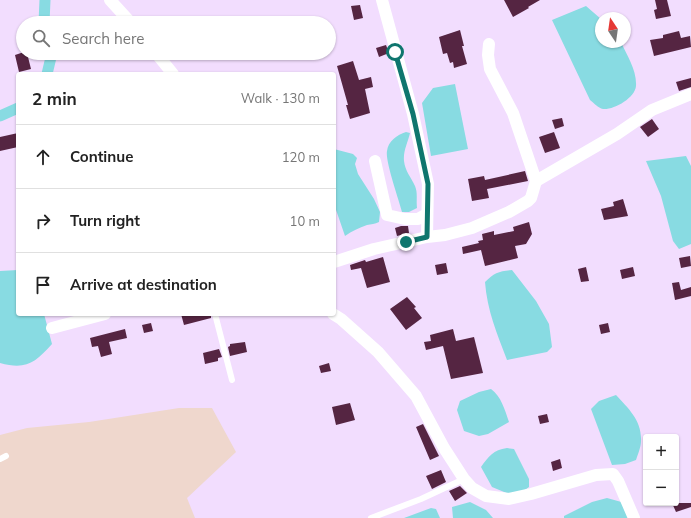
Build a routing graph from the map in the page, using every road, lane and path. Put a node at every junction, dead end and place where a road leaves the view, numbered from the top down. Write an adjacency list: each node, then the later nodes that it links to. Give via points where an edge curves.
1 (110, 0): 3 (street)
2 (382, 0): 10 (street, via 413,114 428,184)
3 (125, 16)
4 (490, 44): 9 (street, via 490,69 513,113)
5 (162, 60): 6 (street)
6 (171, 72)
7 (691, 94): 9 (street, via 652,110 618,134)
8 (375, 161): 10 (street, via 387,215 418,219)
9 (536, 181): 11 (street, via 531,198 509,212 472,228)
10 (427, 214): 11 (street)
11 (427, 237): 12 (street, via 374,249)
12 (336, 261)
13 (97, 316): 16 (street)
14 (216, 316): 17 (lane)
15 (336, 316): 20 (street, via 378,352 416,396)
16 (52, 328)
17 (232, 380)
18 (6, 456): 19 (lane)
19 (0, 459)
20 (464, 479): 21 (lane); 22 (street, via 472,488 486,496 509,499 596,475 613,474)
21 (371, 518)
22 (634, 518)

